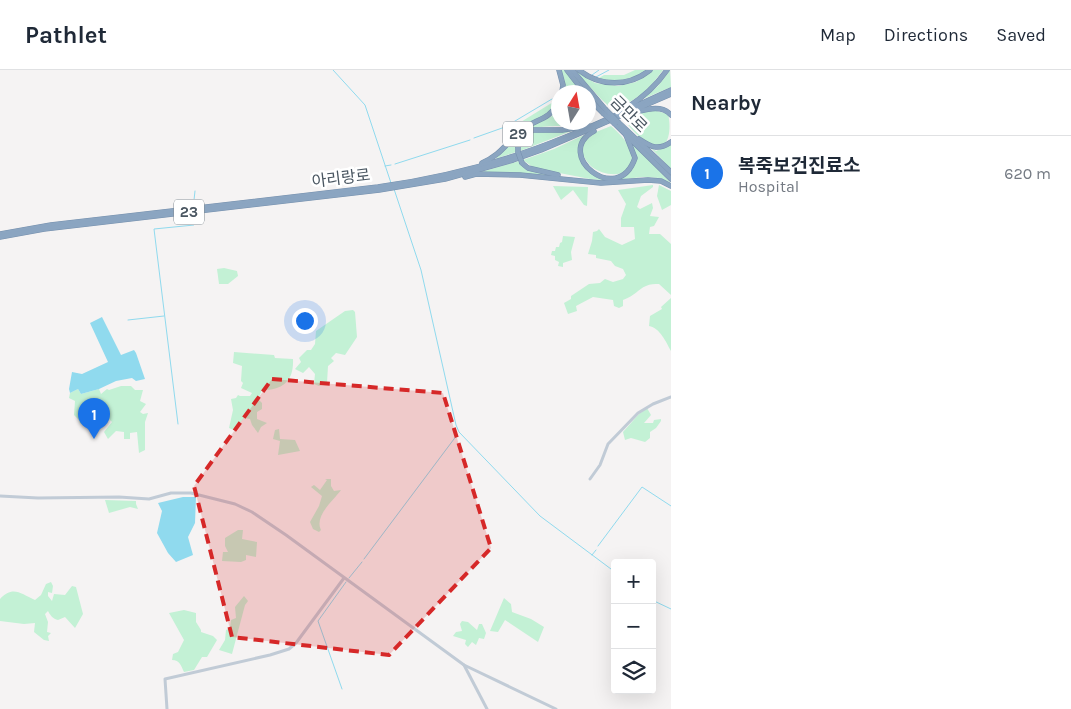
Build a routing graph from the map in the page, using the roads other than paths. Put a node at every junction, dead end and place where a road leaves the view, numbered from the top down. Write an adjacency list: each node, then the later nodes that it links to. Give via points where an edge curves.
1 (559, 70): 7 (highway)
2 (567, 70): 8 (highway)
3 (572, 70): 12 (highway, 금만로)
4 (650, 70): 6 (highway, via 639,78 606,83)
5 (666, 70): 13 (highway, via 647,95 628,107)
6 (581, 72)
7 (563, 85)
8 (579, 85)
9 (671, 90): 13 (highway, 아리랑로 / 23)
10 (671, 94): 13 (highway, 아리랑로 / 23)
11 (596, 104): 12 (highway, 금만로)
12 (604, 111): 17 (highway, 금만로, bridge)
13 (629, 111): 15 (highway, via 656,108); 16 (highway, 아리랑로 / 23); 18 (highway, 아리랑로 / 23)
14 (551, 114): 24 (highway, 29, via 522,130 499,154)
15 (671, 115)
16 (596, 124)
17 (617, 124): 21 (highway, 금만로); 22 (highway, 금만로)
18 (598, 126): 21 (highway, via 583,140 579,153 599,177 620,178 633,166 635,158); 26 (highway, 아리랑로 / 23, via 542,150)
19 (551, 130): 28 (highway, bridge, via 533,130 524,135 518,146 522,163 546,174)
20 (580, 130): 24 (highway, 아리랑로 / 23, via 525,153)
21 (626, 135): 27 (highway, 금만로)
22 (635, 138): 23 (highway, via 658,148); 25 (highway, 금만로)
23 (671, 142)
24 (479, 166): 29 (highway, 아리랑로 / 23)
25 (671, 172)
26 (459, 176): 28 (highway, via 476,174); 29 (highway, 아리랑로 / 23)
27 (671, 178)
28 (593, 182): 30 (highway, via 648,180)
29 (405, 184): 31 (highway, 아리랑로 / 23)
30 (671, 186)
31 (0, 235)
32 (671, 396): 33 (street, via 638,413 614,437)
33 (590, 479)
34 (0, 496): 35 (street, via 148,499 178,493 198,494 252,512)
35 (344, 578): 36 (street); 37 (street, via 289,648 165,679)
36 (464, 665): 38 (street); 39 (street)
37 (168, 709)
38 (487, 709)
39 (556, 709)

